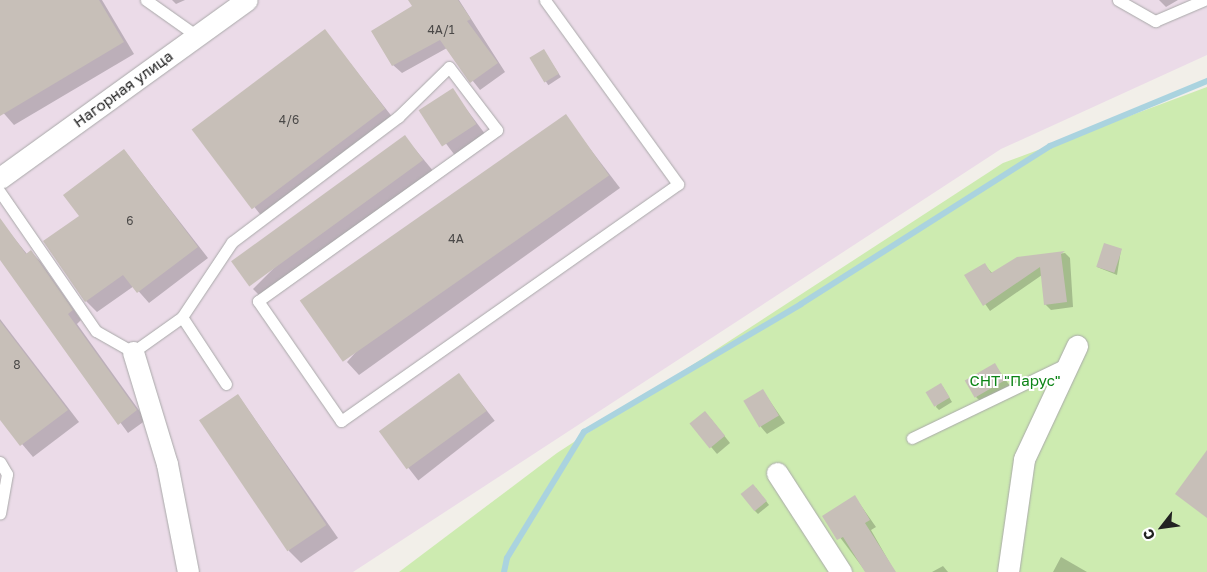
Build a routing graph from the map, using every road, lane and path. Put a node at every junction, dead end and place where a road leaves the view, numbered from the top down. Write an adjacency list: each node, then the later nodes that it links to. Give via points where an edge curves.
1 (146, 0): 6 (lane)
2 (247, 0): 6 (street, Нагорная улица)
3 (545, 0): 8 (lane, via 678,184 342,422 258,301 497,130 449,67 398,117 232,242)
4 (1118, 0): 5 (lane, via 1154,21)
5 (1204, 0)
6 (197, 36): 7 (street, Нагорная улица)
7 (2, 176): 9 (lane, via 96,331)
8 (182, 317): 9 (lane); 11 (lane)
9 (133, 352): 16 (street, via 167,464)
10 (1073, 354): 12 (lane); 18 (street, via 1024,459)
11 (226, 384)
12 (912, 438)
13 (0, 462): 15 (lane, via 7,474)
14 (777, 473): 17 (street)
15 (0, 513)
16 (188, 572)
17 (841, 572)
18 (1008, 572)

